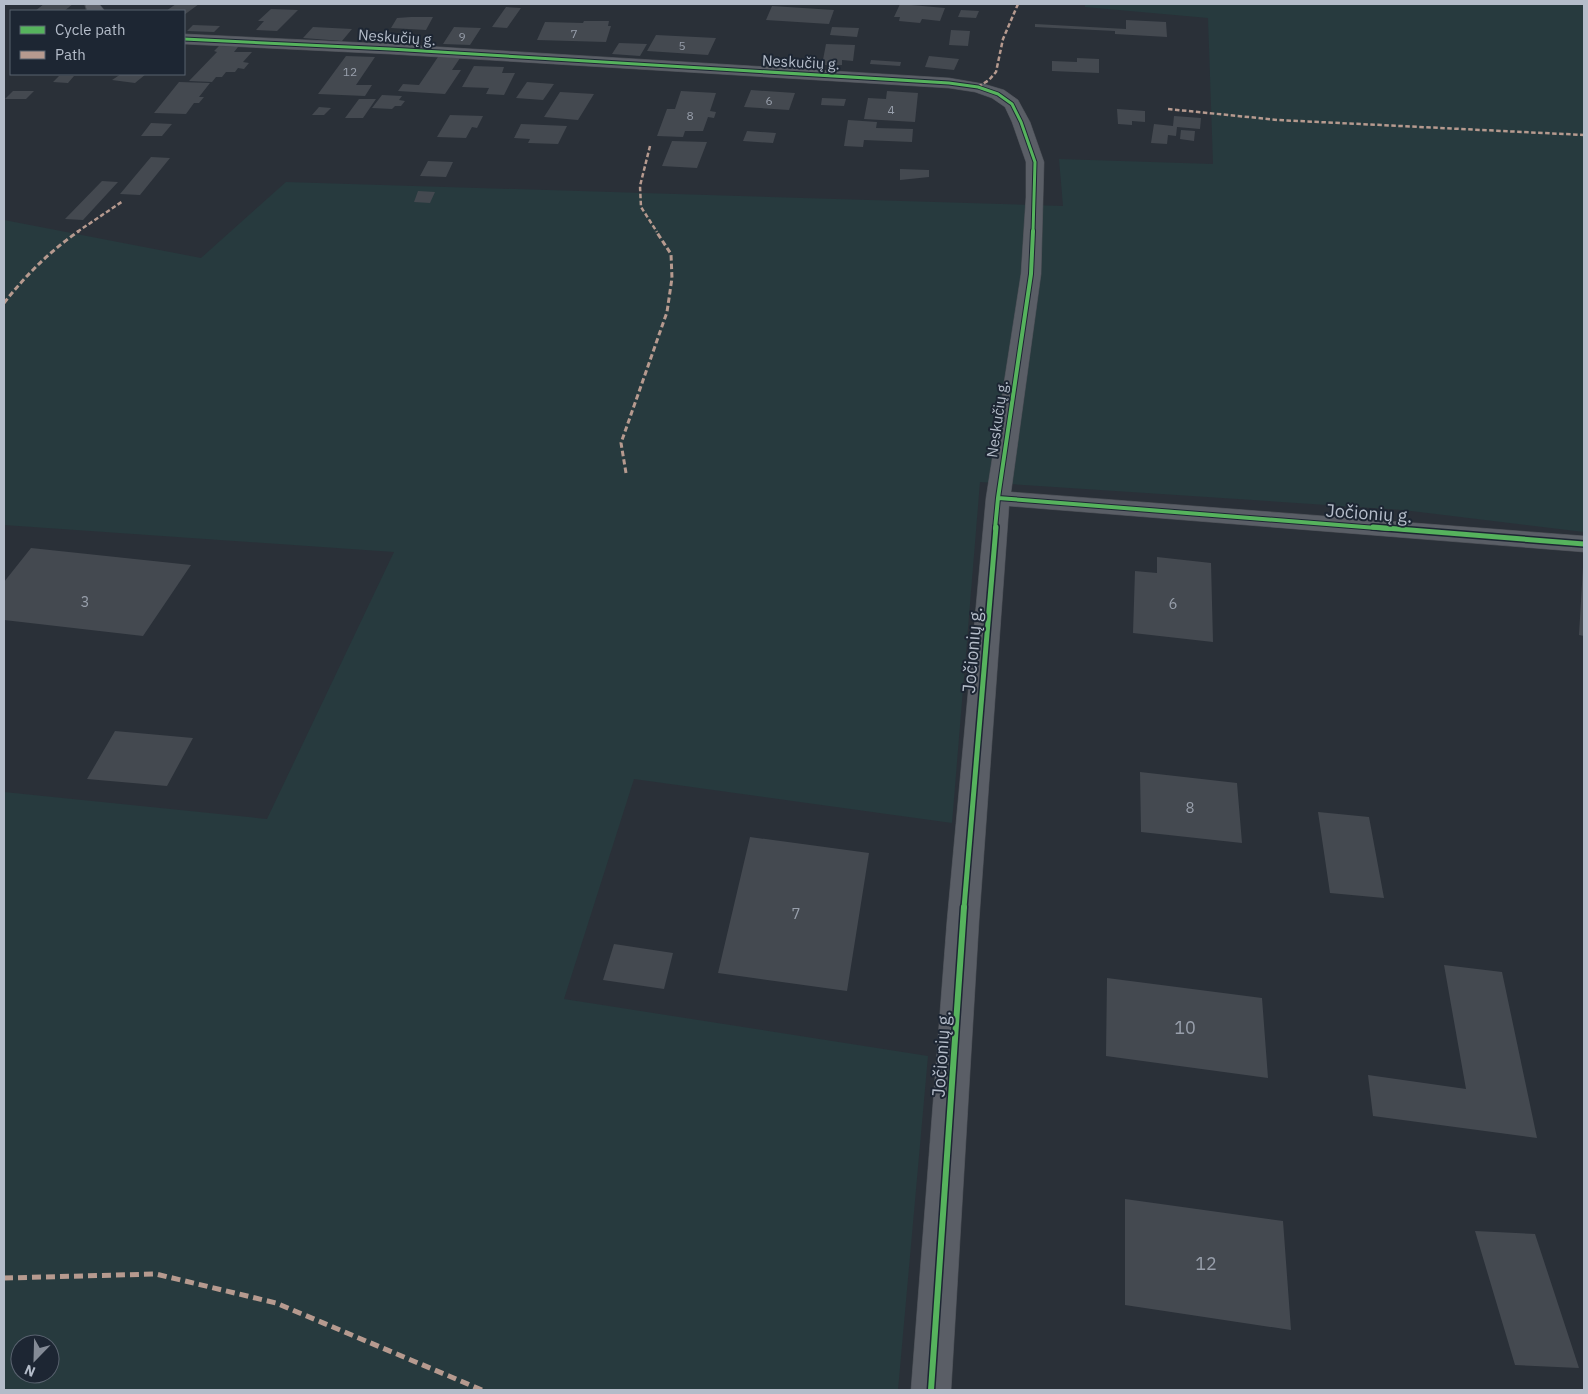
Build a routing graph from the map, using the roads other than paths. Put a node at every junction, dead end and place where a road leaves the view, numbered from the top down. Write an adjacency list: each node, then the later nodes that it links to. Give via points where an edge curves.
1 (185, 39): 2 (street, Neskučių g., via 949,83 998,94 1012,104 1035,162 1032,274)
2 (998, 498): 3 (street, Jočionių g.); 4 (street, Jočionių g., via 963,930)
3 (1584, 544)
4 (931, 1390)

